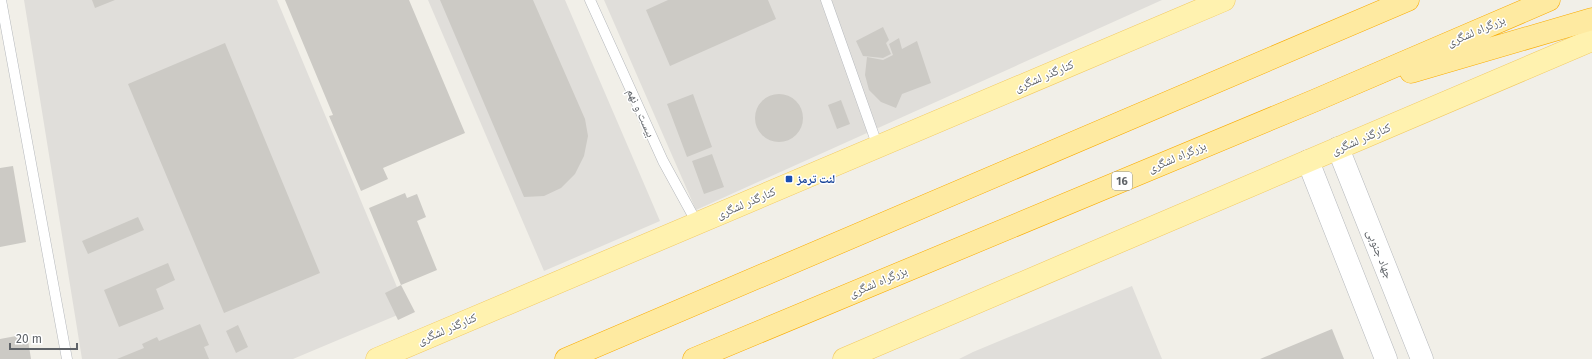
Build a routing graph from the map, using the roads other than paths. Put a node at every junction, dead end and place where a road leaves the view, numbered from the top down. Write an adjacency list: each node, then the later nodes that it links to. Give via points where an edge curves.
1 (1, 0): 14 (lane)
2 (590, 0): 13 (lane, بیست و نهم, via 663,161)
3 (826, 0): 10 (lane)
4 (1224, 0): 10 (main road, کنارگذر لشگری)
5 (1408, 0): 16 (highway)
6 (1549, 0): 9 (highway, بزرگراه لشگری / 16)
7 (1592, 19): 9 (highway)
8 (1592, 40): 11 (main road, کنارگذر لشگری)
9 (1316, 100): 17 (highway, بزرگراه لشگری / 16)
10 (878, 147): 13 (main road, کنارگذر لشگری)
11 (1338, 148): 12 (main road, کنارگذر لشگری); 20 (street, جهاد جنوبی)
12 (1308, 161): 18 (main road, کنارگذر لشگری); 19 (street)
13 (697, 223): 15 (main road, کنارگذر لشگری)
14 (66, 359)
15 (377, 359)
16 (566, 359)
17 (694, 359)
18 (844, 359)
19 (1386, 359)
20 (1422, 359)

